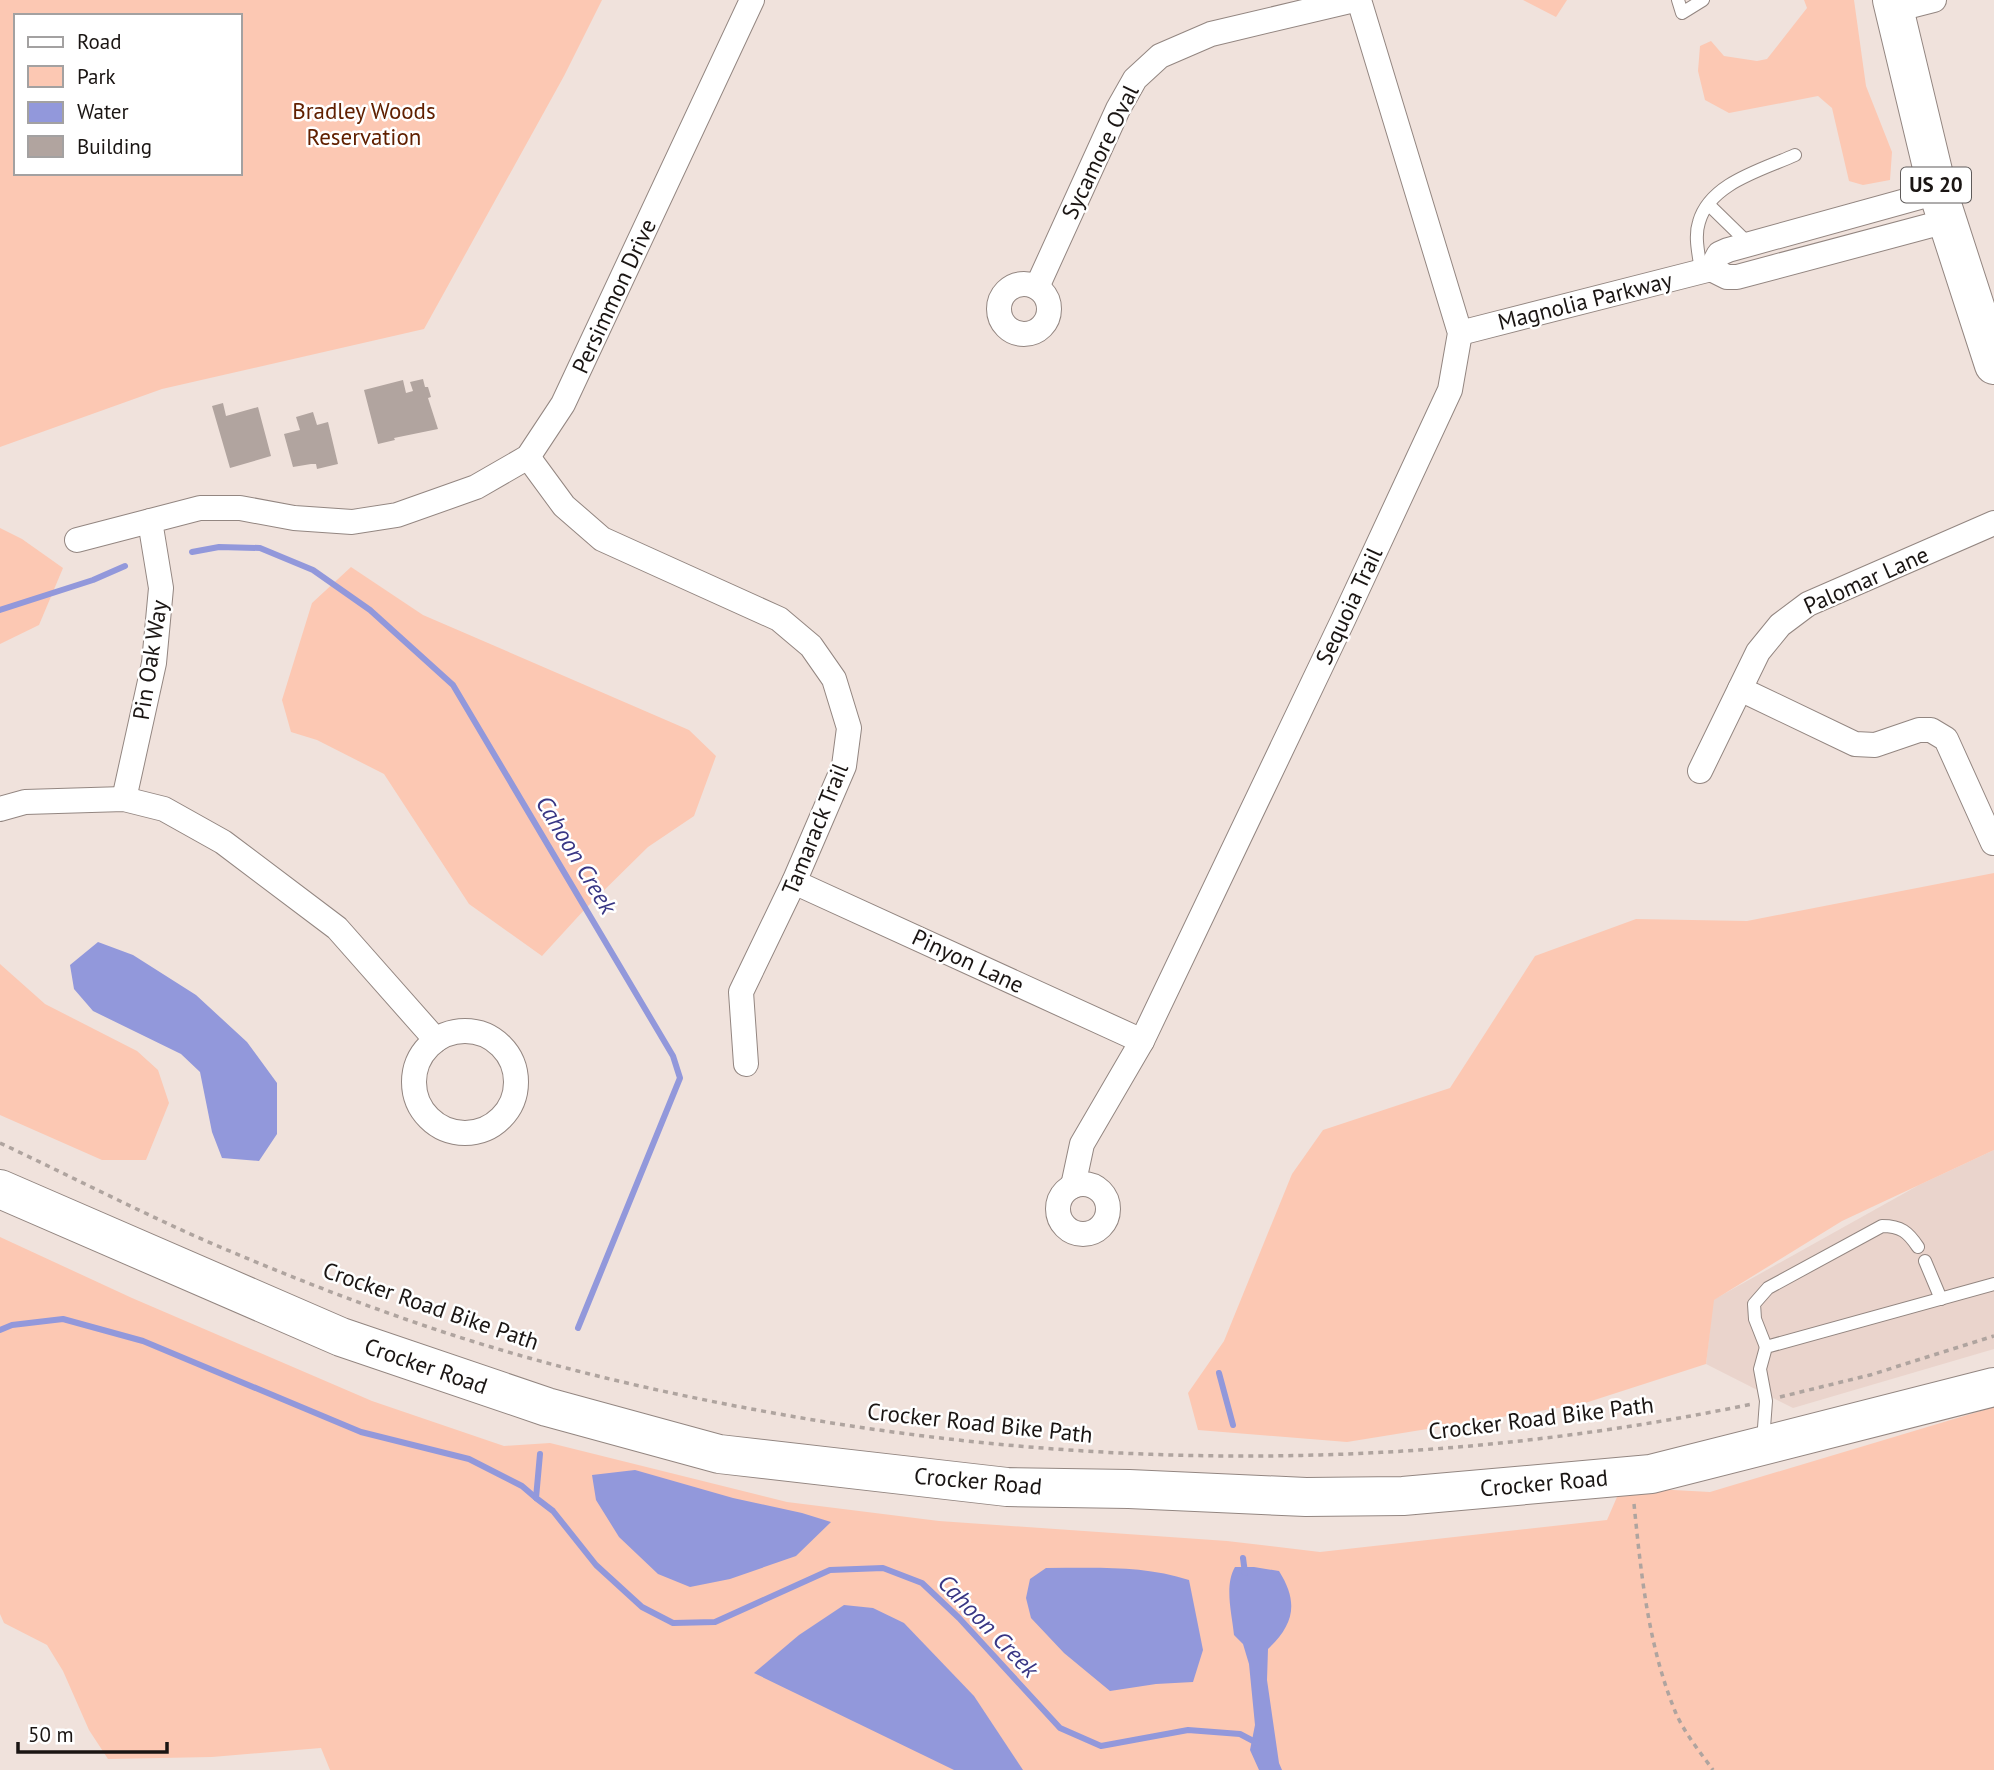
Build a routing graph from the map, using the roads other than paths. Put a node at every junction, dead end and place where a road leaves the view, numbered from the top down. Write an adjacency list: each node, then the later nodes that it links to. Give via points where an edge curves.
1 (752, 0): 15 (street, Persimmon Drive, via 563,404)
2 (1356, 0): 12 (street, Sycamore Oval, via 1211,34 1160,56 1135,79 1118,109); 13 (street, Sequoia Trail)
3 (1678, 0): 4 (lane, via 1682,13)
4 (1703, 0)
5 (1934, 0): 6 (street)
6 (1893, 5): 9 (main road, US 20)
7 (1795, 155): 8 (lane, via 1730,184)
8 (1709, 205): 10 (lane); 11 (lane, via 1697,234)
9 (1943, 206): 10 (street, Magnolia Parkway); 11 (street, Magnolia Parkway, via 1737,277); 14 (main road, US 20)
10 (1749, 244): 11 (street, Magnolia Parkway, via 1719,254)
11 (1706, 270): 13 (street, Magnolia Parkway)
12 (1037, 287)
13 (1460, 333): 26 (street, Sequoia Trail, via 1450,390)
14 (1994, 365)
15 (528, 457): 16 (street, Persimmon Drive, via 476,487 397,515 352,522 240,508 200,508); 24 (street, Tamarack Trail, via 564,506 602,539 779,619 811,646 834,680 849,728 844,765)
16 (150, 522): 18 (street); 21 (street, Pin Oak Way, via 161,588 154,663)
17 (1994, 523): 19 (street, Palomar Lane, via 1830,593 1793,614 1769,636)
18 (77, 540)
19 (1740, 689): 20 (street, Palomar Lane); 23 (street, via 1855,744 1875,745 1919,730 1931,730 1946,739)
20 (1700, 771)
21 (124, 799): 22 (street, via 26,802); 25 (street, via 164,809 223,842 337,928)
22 (0, 809)
23 (1993, 843)
24 (794, 882): 26 (street, Pinyon Lane); 27 (street, Tamarack Trail, via 741,992)
25 (436, 1040): 25 (street, via 416,1066 416,1098 424,1112 436,1124 467,1133 496,1121 515,1092 510,1058 500,1044 485,1034 468,1031 451,1032)
26 (1142, 1041): 28 (street, Sequoia Trail, via 1082,1144)
27 (746, 1064)
28 (1073, 1185)
29 (0, 1189): 36 (main road, Crocker Road, via 341,1337 547,1407 719,1454 1007,1487 1306,1497 1403,1496 1651,1474)
30 (1918, 1247): 34 (lane, via 1896,1226 1882,1226 1768,1288 1754,1304)
31 (1925, 1261): 33 (lane)
32 (1994, 1284): 33 (lane)
33 (1941, 1298): 34 (lane)
34 (1766, 1346): 36 (lane, via 1760,1369 1766,1401)
35 (1994, 1387): 36 (main road, Crocker Road)
36 (1763, 1446)

